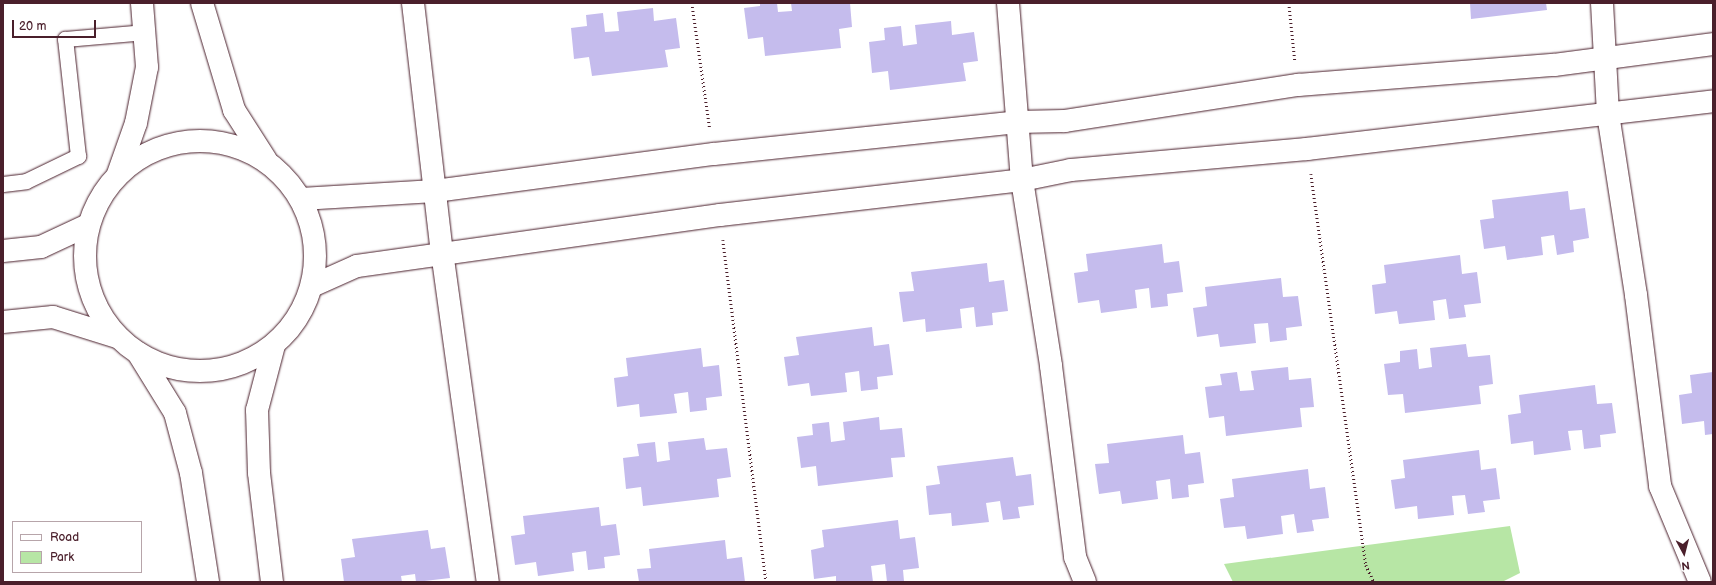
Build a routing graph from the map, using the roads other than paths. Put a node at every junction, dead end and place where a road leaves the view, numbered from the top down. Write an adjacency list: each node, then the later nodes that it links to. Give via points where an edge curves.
1 (142, 3): 6 (street)
2 (202, 3): 12 (street, via 234,110)
3 (413, 3): 16 (street)
4 (1008, 3): 11 (street)
5 (1602, 3): 8 (street)
6 (146, 32): 13 (street, via 147,67 136,123); 15 (lane, via 65,39 78,156 26,181)
7 (1713, 44): 8 (street)
8 (1607, 58): 10 (street); 11 (street, via 1298,85 1065,121)
9 (1713, 101): 10 (street)
10 (1608, 114): 14 (street, via 1307,149 1071,170); 30 (street, via 1636,295 1660,486)
11 (1017, 122): 14 (street); 16 (street, via 714,154)
12 (266, 160): 13 (street, via 229,144 190,141 151,151); 17 (street, via 286,177)
13 (118, 174): 18 (street, via 100,197)
14 (1022, 180): 20 (street); 29 (street, via 1051,366 1075,557)
15 (3, 184)
16 (435, 191): 17 (street); 20 (street)
17 (301, 199): 21 (street, via 313,227 316,257)
18 (88, 225): 19 (street, via 42,246); 23 (street, via 84,255 87,285 99,313)
19 (3, 251)
20 (442, 252): 21 (street, via 357,266); 28 (street)
21 (312, 286): 24 (street, via 298,319)
22 (3, 322): 23 (street, via 53,317)
23 (117, 337): 25 (street)
24 (274, 345): 25 (street, via 243,363 207,371 171,368); 27 (street, via 257,410 259,473)
25 (138, 353): 26 (street, via 176,413 191,473)
26 (208, 582)
27 (272, 582)
28 (488, 582)
29 (1085, 582)
30 (1700, 582)

